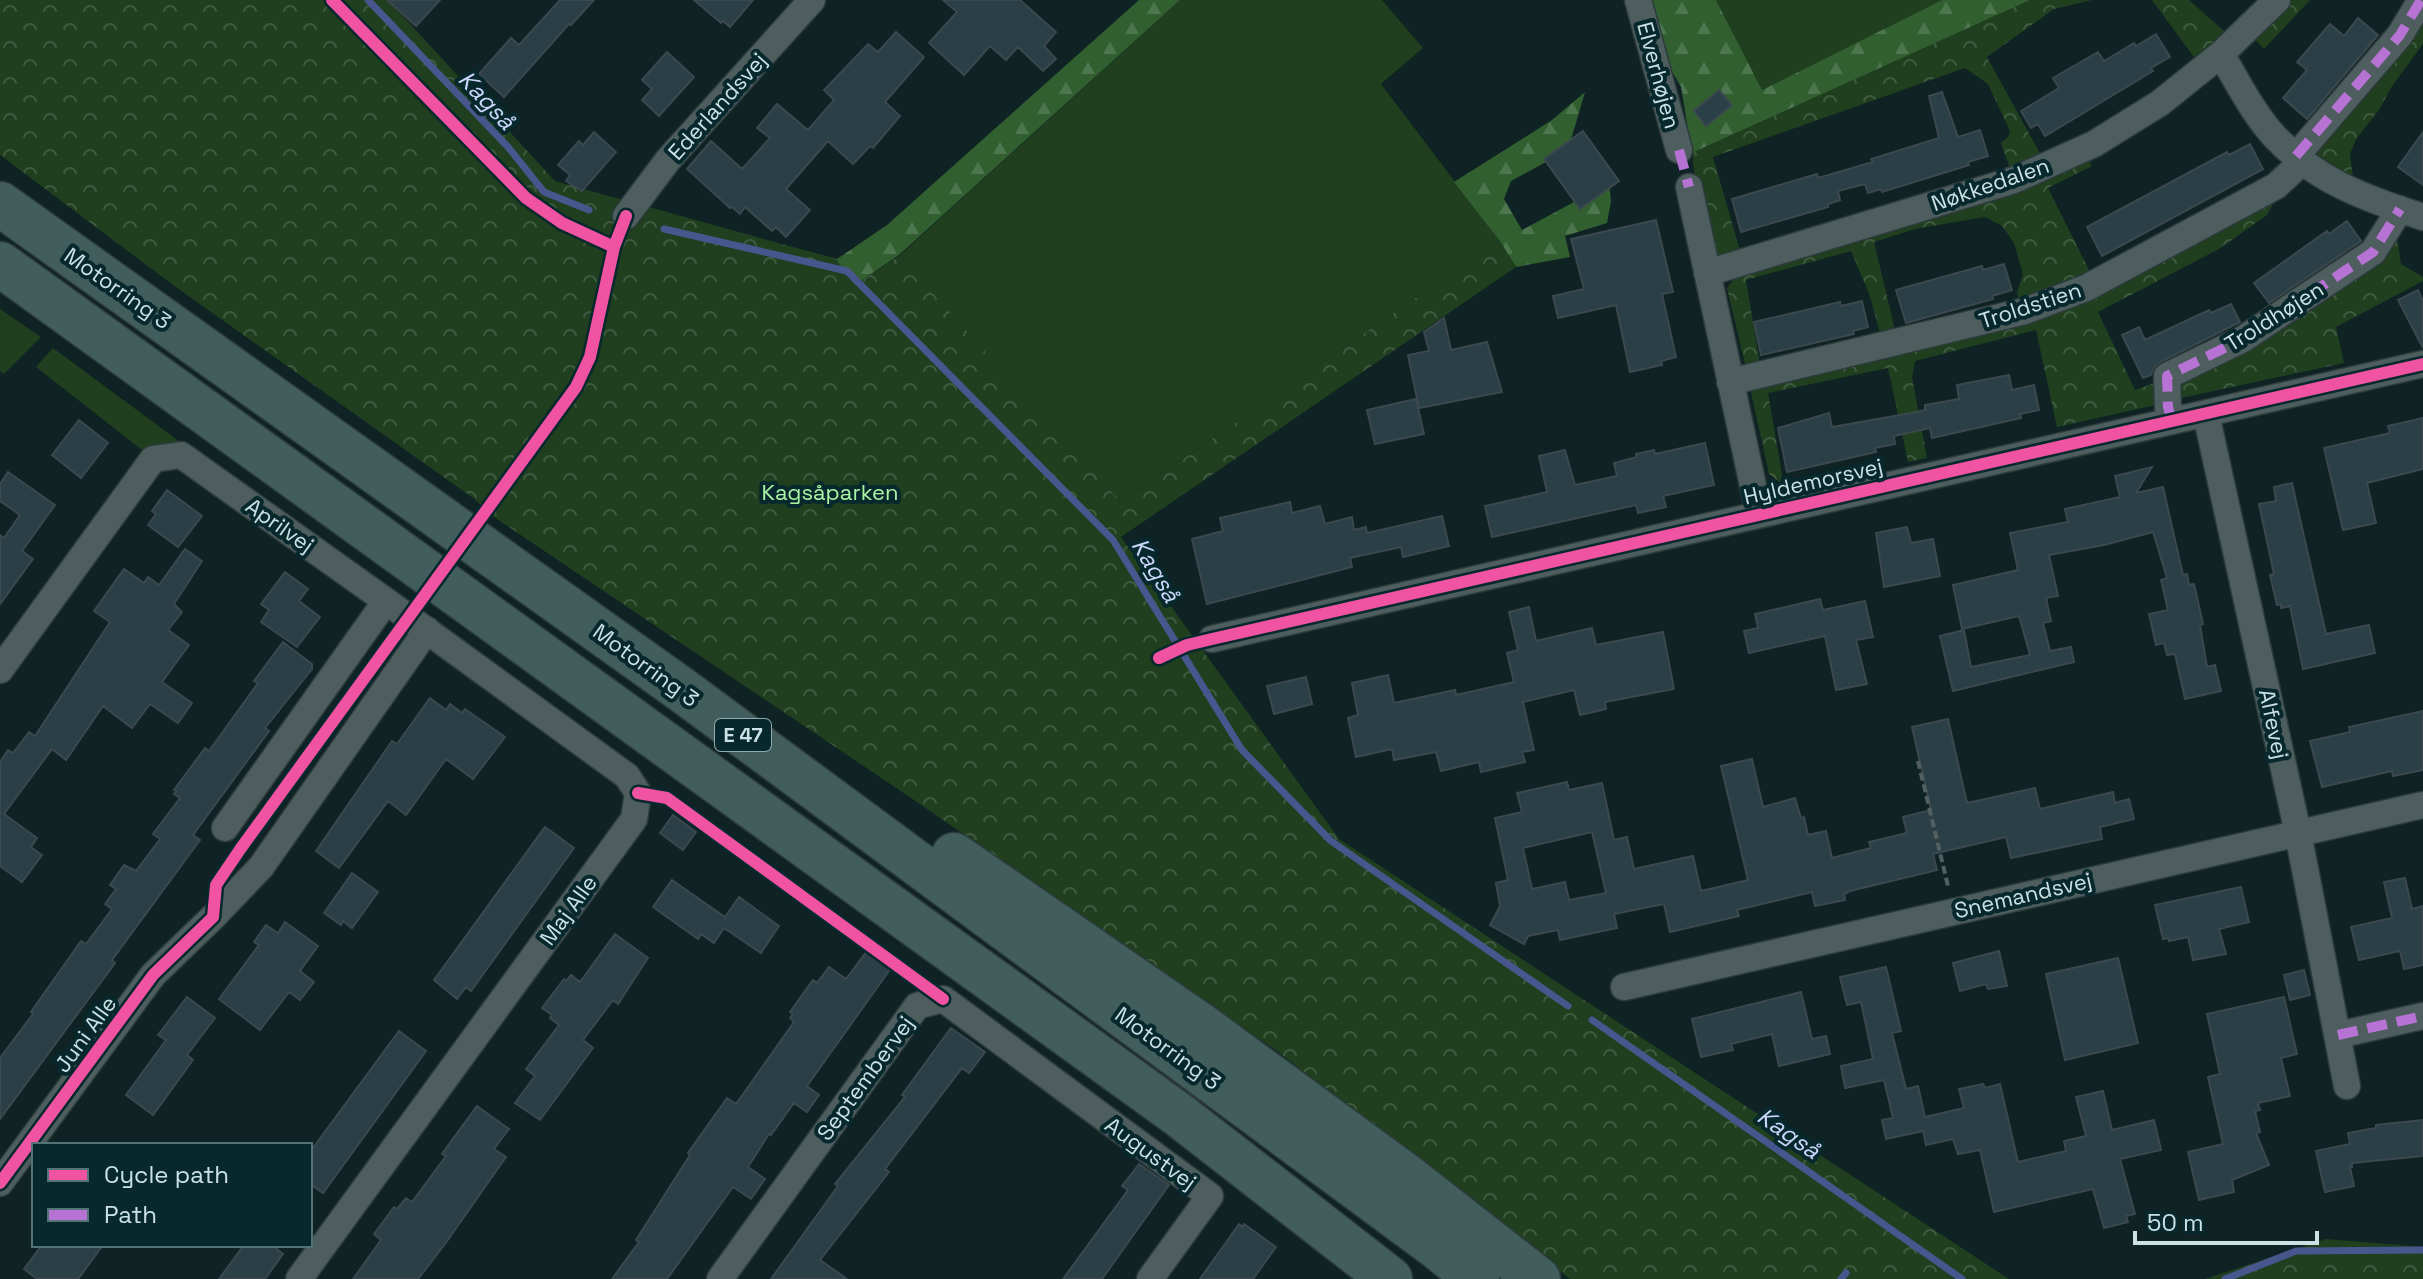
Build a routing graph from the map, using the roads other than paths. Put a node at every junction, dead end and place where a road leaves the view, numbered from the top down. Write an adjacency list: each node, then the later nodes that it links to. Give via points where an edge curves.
1 (812, 0): 11 (street, Ederlandsvej, via 668,160)
2 (1638, 0): 6 (street, Elverhøjen)
3 (2277, 0): 5 (street, Nøkkedalen)
4 (2421, 0): 7 (street, via 2400,35)
5 (2221, 54): 7 (street, Troldhøjen, via 2273,135); 13 (street, Nøkkedalen, via 2160,103 2094,144 2020,178)
6 (1679, 150)
7 (2299, 159): 10 (street, Troldhøjen, via 2353,193); 15 (street, Troldstien, via 2276,186 2086,288 2025,311)
8 (1689, 187): 13 (street)
9 (0, 204): 23 (highway, Motorring 3 / E 47)
10 (2411, 213): 17 (street, Troldhøjen, via 2373,252 2243,339 2167,376)
11 (626, 216)
12 (0, 264): 36 (highway, E 47, via 1179,1115)
13 (1707, 273): 15 (street)
14 (2423, 364): 16 (street, Hyldemorsvej)
15 (1730, 382): 18 (street)
16 (2206, 414): 17 (street, Hyldemorsvej); 26 (street, Alfevej)
17 (2172, 421): 18 (street, Hyldemorsvej)
18 (1759, 514): 21 (street, Hyldemorsvej)
19 (386, 601): 20 (street, Maj Alle); 22 (street, Aprilvej, via 181,455 153,459); 25 (street)
20 (427, 630): 32 (street, Juni Alle, via 261,867 153,975); 33 (street, Maj Alle, via 627,776 638,793 634,819)
21 (1212, 639)
22 (0, 670)
23 (682, 690): 37 (highway, Motorring 3 / E 47); 38 (highway, via 855,786 1199,1024)
24 (2423, 805): 26 (street, Snemandsvej)
25 (225, 828)
26 (2298, 833): 27 (street, Snemandsvej); 29 (street, Alfevej)
27 (1624, 987)
28 (2423, 1016): 29 (street)
29 (2338, 1035): 30 (street, Alfevej)
30 (2347, 1086)
31 (1087, 1106): 34 (street, Septembervej, via 943,999 917,1006); 35 (street, Augustvej, via 1210,1196)
32 (0, 1183)
33 (299, 1279)
34 (720, 1279)
35 (1150, 1279)
36 (1390, 1279)
37 (1477, 1279)
38 (1538, 1279)

